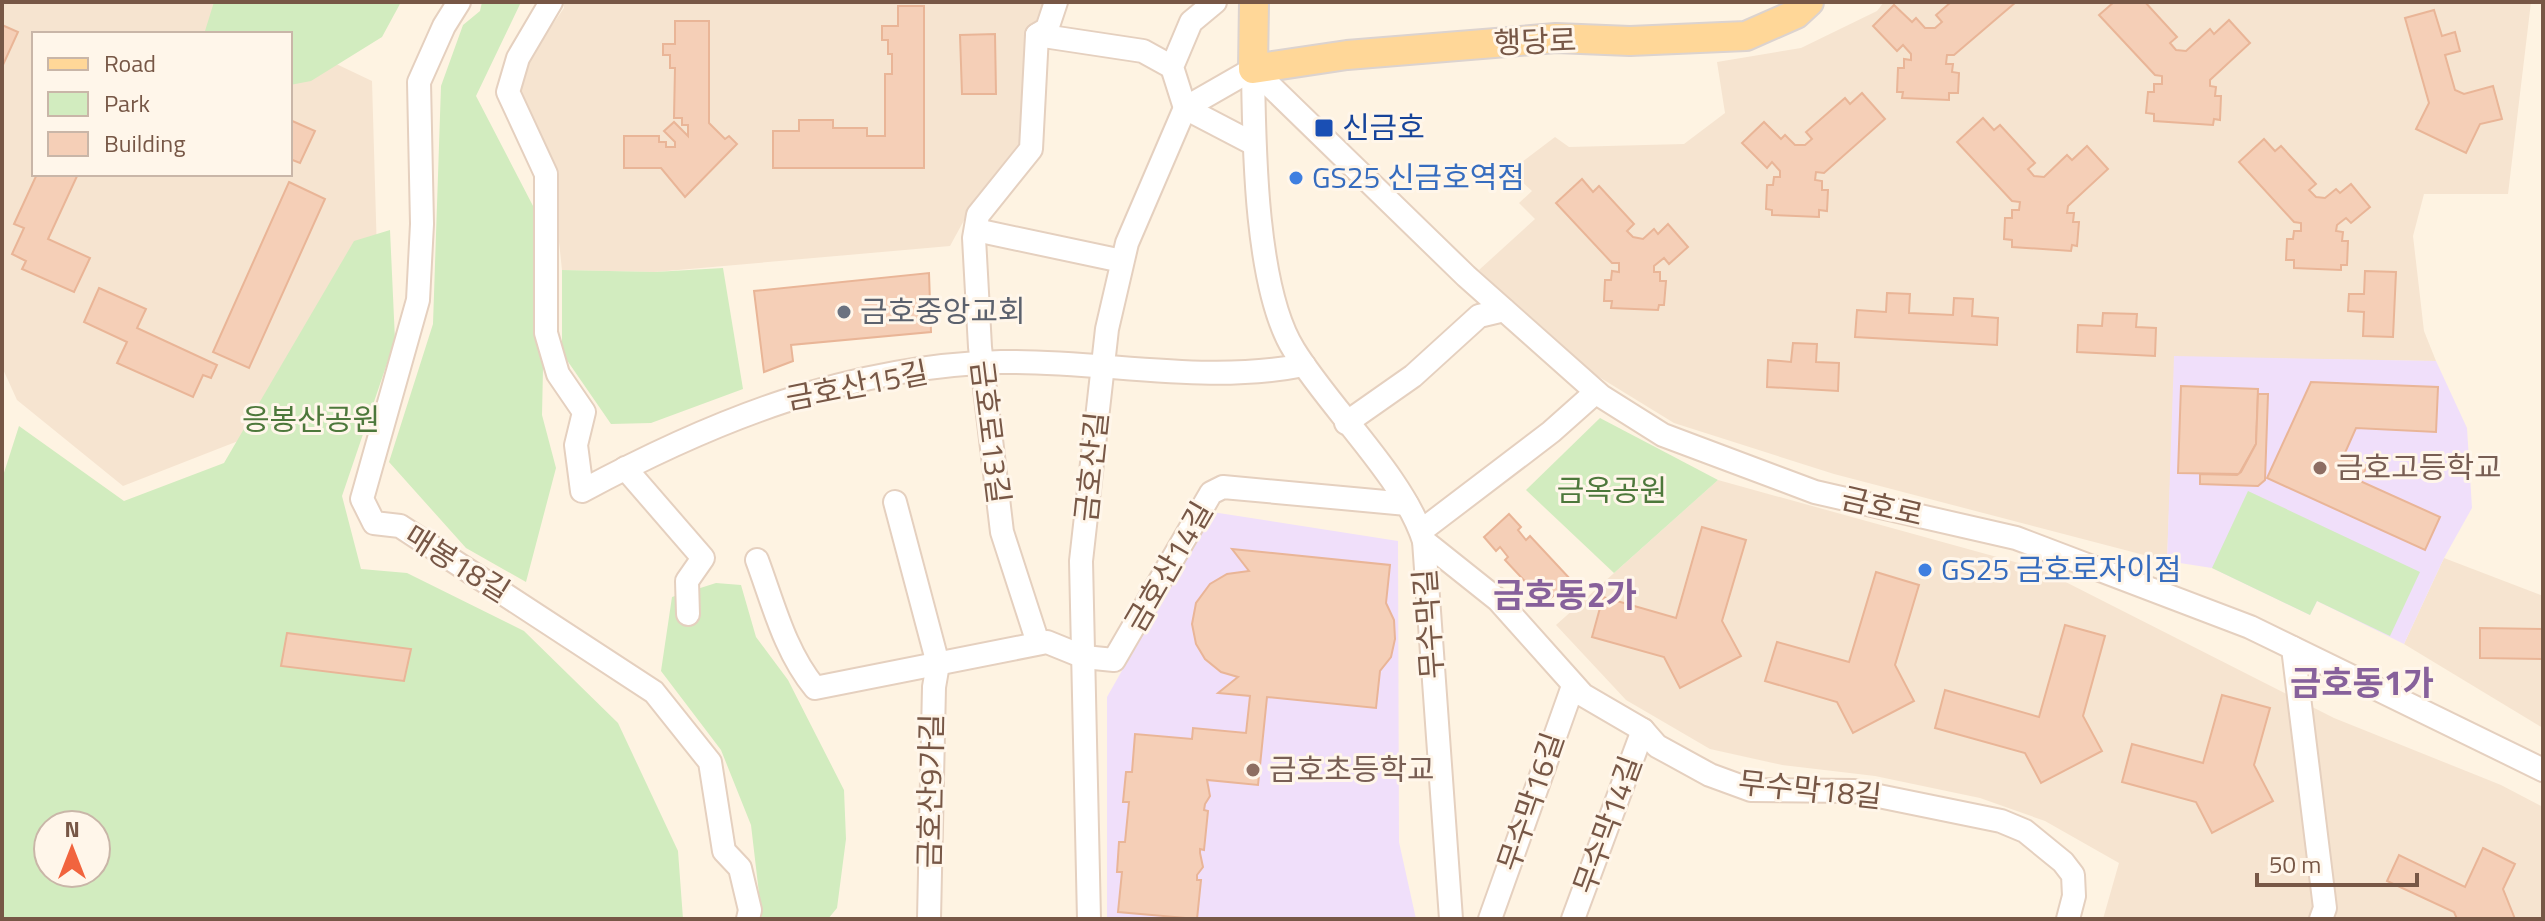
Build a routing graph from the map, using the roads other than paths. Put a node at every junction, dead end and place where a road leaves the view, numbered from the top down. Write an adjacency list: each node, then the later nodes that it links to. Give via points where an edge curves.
1 (459, 2): 33 (street, 매봉18길, via 419,82 418,300 362,499 374,523 412,533 654,692 710,762 724,851 740,868)
2 (551, 2): 20 (street, 금호산15길, via 518,58 508,92 546,174 546,333 558,374 584,412 576,445 582,491)
3 (1056, 2): 7 (street, 금호로13길, via 1047,29)
4 (1215, 2): 8 (street, via 1191,22)
5 (1254, 2): 9 (main road)
6 (1809, 2): 9 (main road, 행당로, via 1796,14 1746,36 1556,38 1347,55)
7 (1037, 35): 8 (street, via 1143,51); 12 (street, 금호로13길, via 1031,149 978,215)
8 (1172, 67): 10 (street)
9 (1253, 69): 10 (street); 11 (street, 무수막길); 14 (street, 금호로)
10 (1185, 108): 11 (street); 13 (street, 금호산길)
11 (1254, 144): 16 (street, 무수막길, via 1268,279 1291,347)
12 (976, 230): 13 (street); 15 (street, 금호로13길)
13 (1122, 261): 17 (street, 금호산길)
14 (1504, 310): 18 (street, 금호로); 19 (street, via 1479,316 1413,376)
15 (982, 364): 17 (street, 금호산15길); 20 (street, 금호산15길, via 857,379 764,405); 26 (street, 금호로13길, via 1002,532)
16 (1304, 365): 17 (street, via 1263,373); 19 (street, 무수막길)
17 (1103, 366): 28 (street, 금호산길, via 1081,561)
18 (1596, 392): 23 (street); 27 (street, 금호로, via 1663,435 1802,487 2016,538)
19 (1346, 423): 22 (street, 무수막길)
20 (625, 468): 25 (street, via 703,558 687,581)
21 (895, 502): 29 (street, 금호산9가길)
22 (1407, 504): 23 (street, 무수막길); 28 (street, 금호산14길, via 1223,487 1211,493 1114,660)
23 (1422, 536): 30 (street, 무수막18길, via 1498,600); 36 (street, 무수막길)
24 (757, 560): 29 (street, 금호산9가길, via 786,638 815,688)
25 (688, 614)
26 (1038, 643): 28 (street, 금호산9가길); 29 (street, 금호산9가길)
27 (2293, 648): 32 (street, 금호로); 40 (street, via 2325,908)
28 (1084, 657): 35 (street, 금호산길)
29 (938, 664): 34 (street, 금호산9가길)
30 (1573, 686): 31 (street, 무수막18길); 37 (street, 무수막16길)
31 (1643, 730): 38 (street, 무수막14길); 39 (street, 무수막18길, via 1657,746 1751,790 1854,791 2001,821 2025,831 2073,875)
32 (2543, 770)
33 (748, 919)
34 (929, 919)
35 (1089, 919)
36 (1451, 919)
37 (1490, 919)
38 (1573, 919)
39 (2068, 919)
40 (2321, 919)

